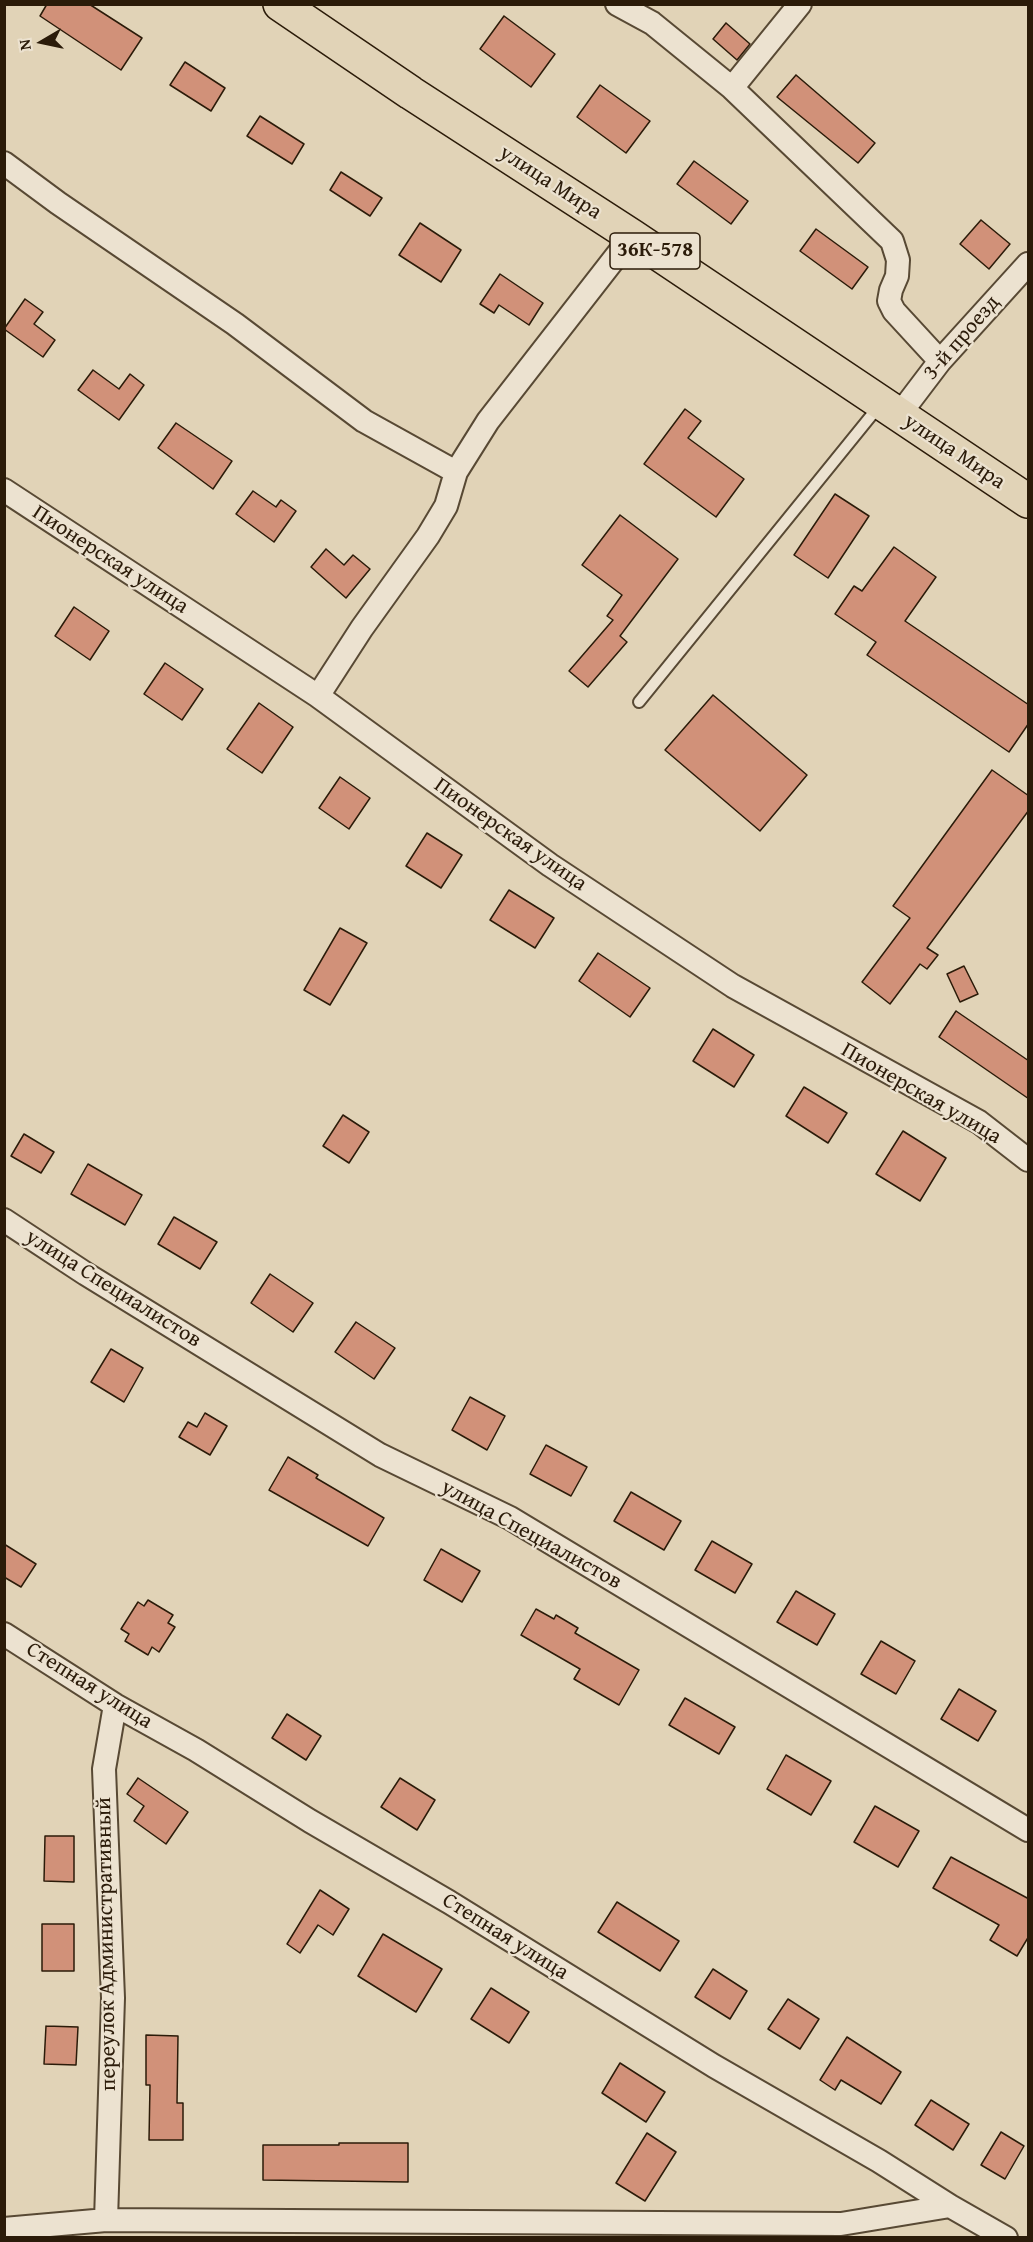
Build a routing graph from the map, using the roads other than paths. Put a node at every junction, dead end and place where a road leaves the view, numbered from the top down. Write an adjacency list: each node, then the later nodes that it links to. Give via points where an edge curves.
1 (280, 4): 6 (main road, улица Мира / 36К-578)
2 (617, 4): 4 (street, via 652,23)
3 (800, 4): 4 (street)
4 (732, 88): 8 (street, via 892,241 898,260 889,301)
5 (4, 163): 10 (street, via 235,324 364,421)
6 (632, 236): 9 (main road, улица Мира / 36К-578); 10 (street, via 488,421)
7 (1029, 264): 8 (street, 3-й проезд)
8 (940, 361): 9 (street, 3-й проезд)
9 (890, 409): 12 (main road, улица Мира / 36К-578); 14 (lane)
10 (456, 472): 13 (street, via 447,506)
11 (4, 490): 13 (street, Пионерская улица)
12 (1029, 501)
13 (318, 696): 15 (street, Пионерская улица, via 550,866 733,986 979,1122)
14 (639, 702)
15 (1029, 1160)
16 (4, 1220): 19 (street, улица Специалистов, via 380,1455 510,1518)
17 (4, 1634): 18 (street, Степная улица)
18 (115, 1705): 20 (street, Степная улица, via 196,1750); 21 (street, переулок Административный, via 104,1770 113,1998)
19 (1029, 1830)
20 (950, 2206): 21 (street, via 841,2224); 23 (street, Степная улица)
21 (106, 2220): 22 (street)
22 (4, 2229)
23 (1006, 2238)

